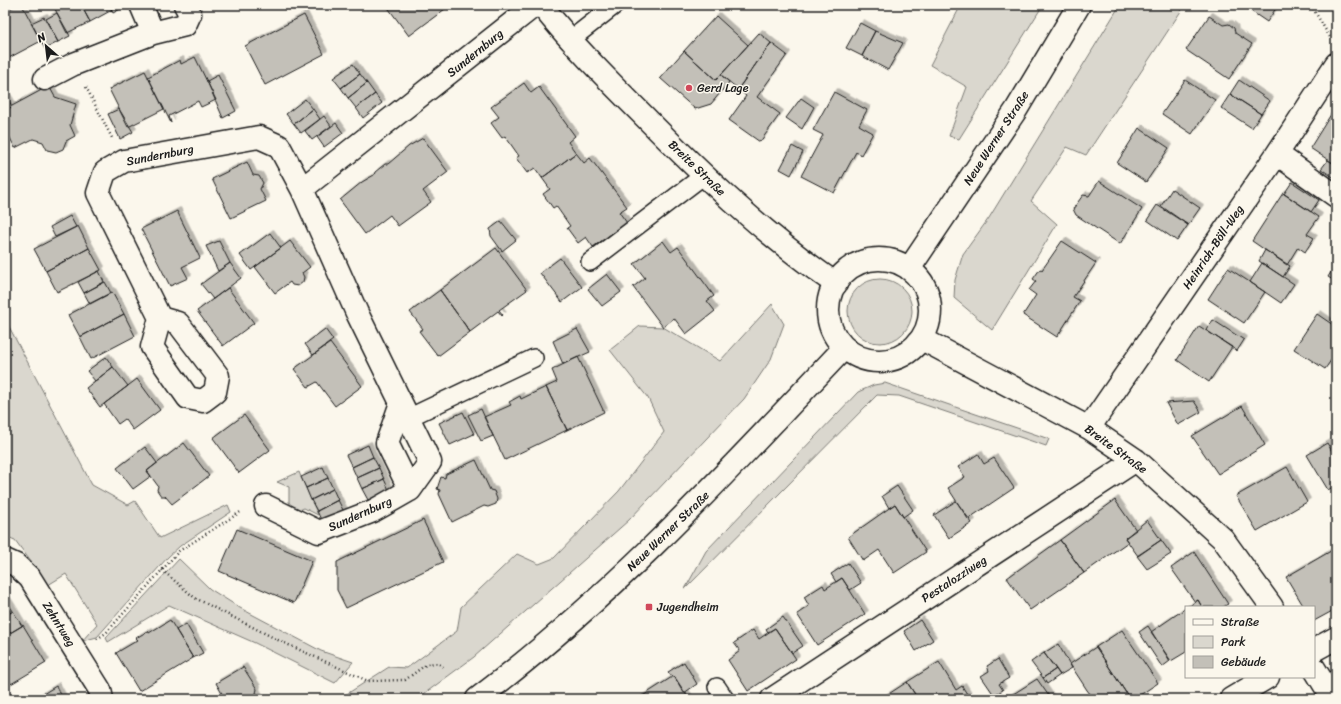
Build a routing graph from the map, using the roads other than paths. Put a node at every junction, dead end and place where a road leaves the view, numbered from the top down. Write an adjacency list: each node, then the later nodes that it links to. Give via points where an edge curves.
1 (141, 5): 7 (street)
2 (185, 5): 7 (street, via 190,14 185,25)
3 (534, 5): 13 (street, Sundernburg)
4 (540, 5): 8 (street, Breite Straße)
5 (615, 5): 8 (lane)
6 (1079, 5): 16 (street, Neue Werner Straße, via 1016,110)
7 (153, 33): 10 (street)
8 (569, 41): 12 (street, Breite Straße)
9 (1336, 64): 11 (street, Heinrich-Böll-Weg)
10 (45, 78)
11 (1277, 154): 14 (street); 23 (street, Heinrich-Böll-Weg)
12 (703, 176): 15 (lane); 17 (street, Breite Straße, via 802,260)
13 (302, 189): 18 (street, Sundernburg, via 279,146 259,137 124,161 105,172 98,193); 22 (street, Sundernburg, via 354,307)
14 (1336, 196)
15 (590, 262)
16 (909, 269): 17 (street, via 897,262 869,260 844,273); 19 (street, via 919,278 930,301 928,328)
17 (836, 284): 20 (street, via 829,300 828,317 833,334)
18 (160, 318)
19 (922, 339): 20 (street, via 912,350 899,358 884,362 856,356); 23 (street, Breite Straße)
20 (844, 348): 34 (street, Neue Werner Straße, via 707,493 621,576 551,639)
21 (534, 358): 22 (lane)
22 (405, 410): 25 (street, via 387,443); 25 (street, Sundernburg, via 430,462)
23 (1089, 428): 24 (street, Breite Straße)
24 (1136, 460): 28 (street, Breite Straße, via 1223,539); 35 (street, Pestalozziweg)
25 (410, 490): 26 (street, Sundernburg, via 373,510 319,532)
26 (266, 506)
27 (5, 560): 33 (street, Zehntweg, via 16,565 30,578 100,690)
28 (1271, 606)
29 (1336, 638): 30 (street)
30 (1315, 649)
31 (1315, 670): 37 (street)
32 (1266, 678): 36 (street)
33 (102, 699)
34 (477, 699)
35 (772, 699)
36 (1231, 699)
37 (1333, 699)

